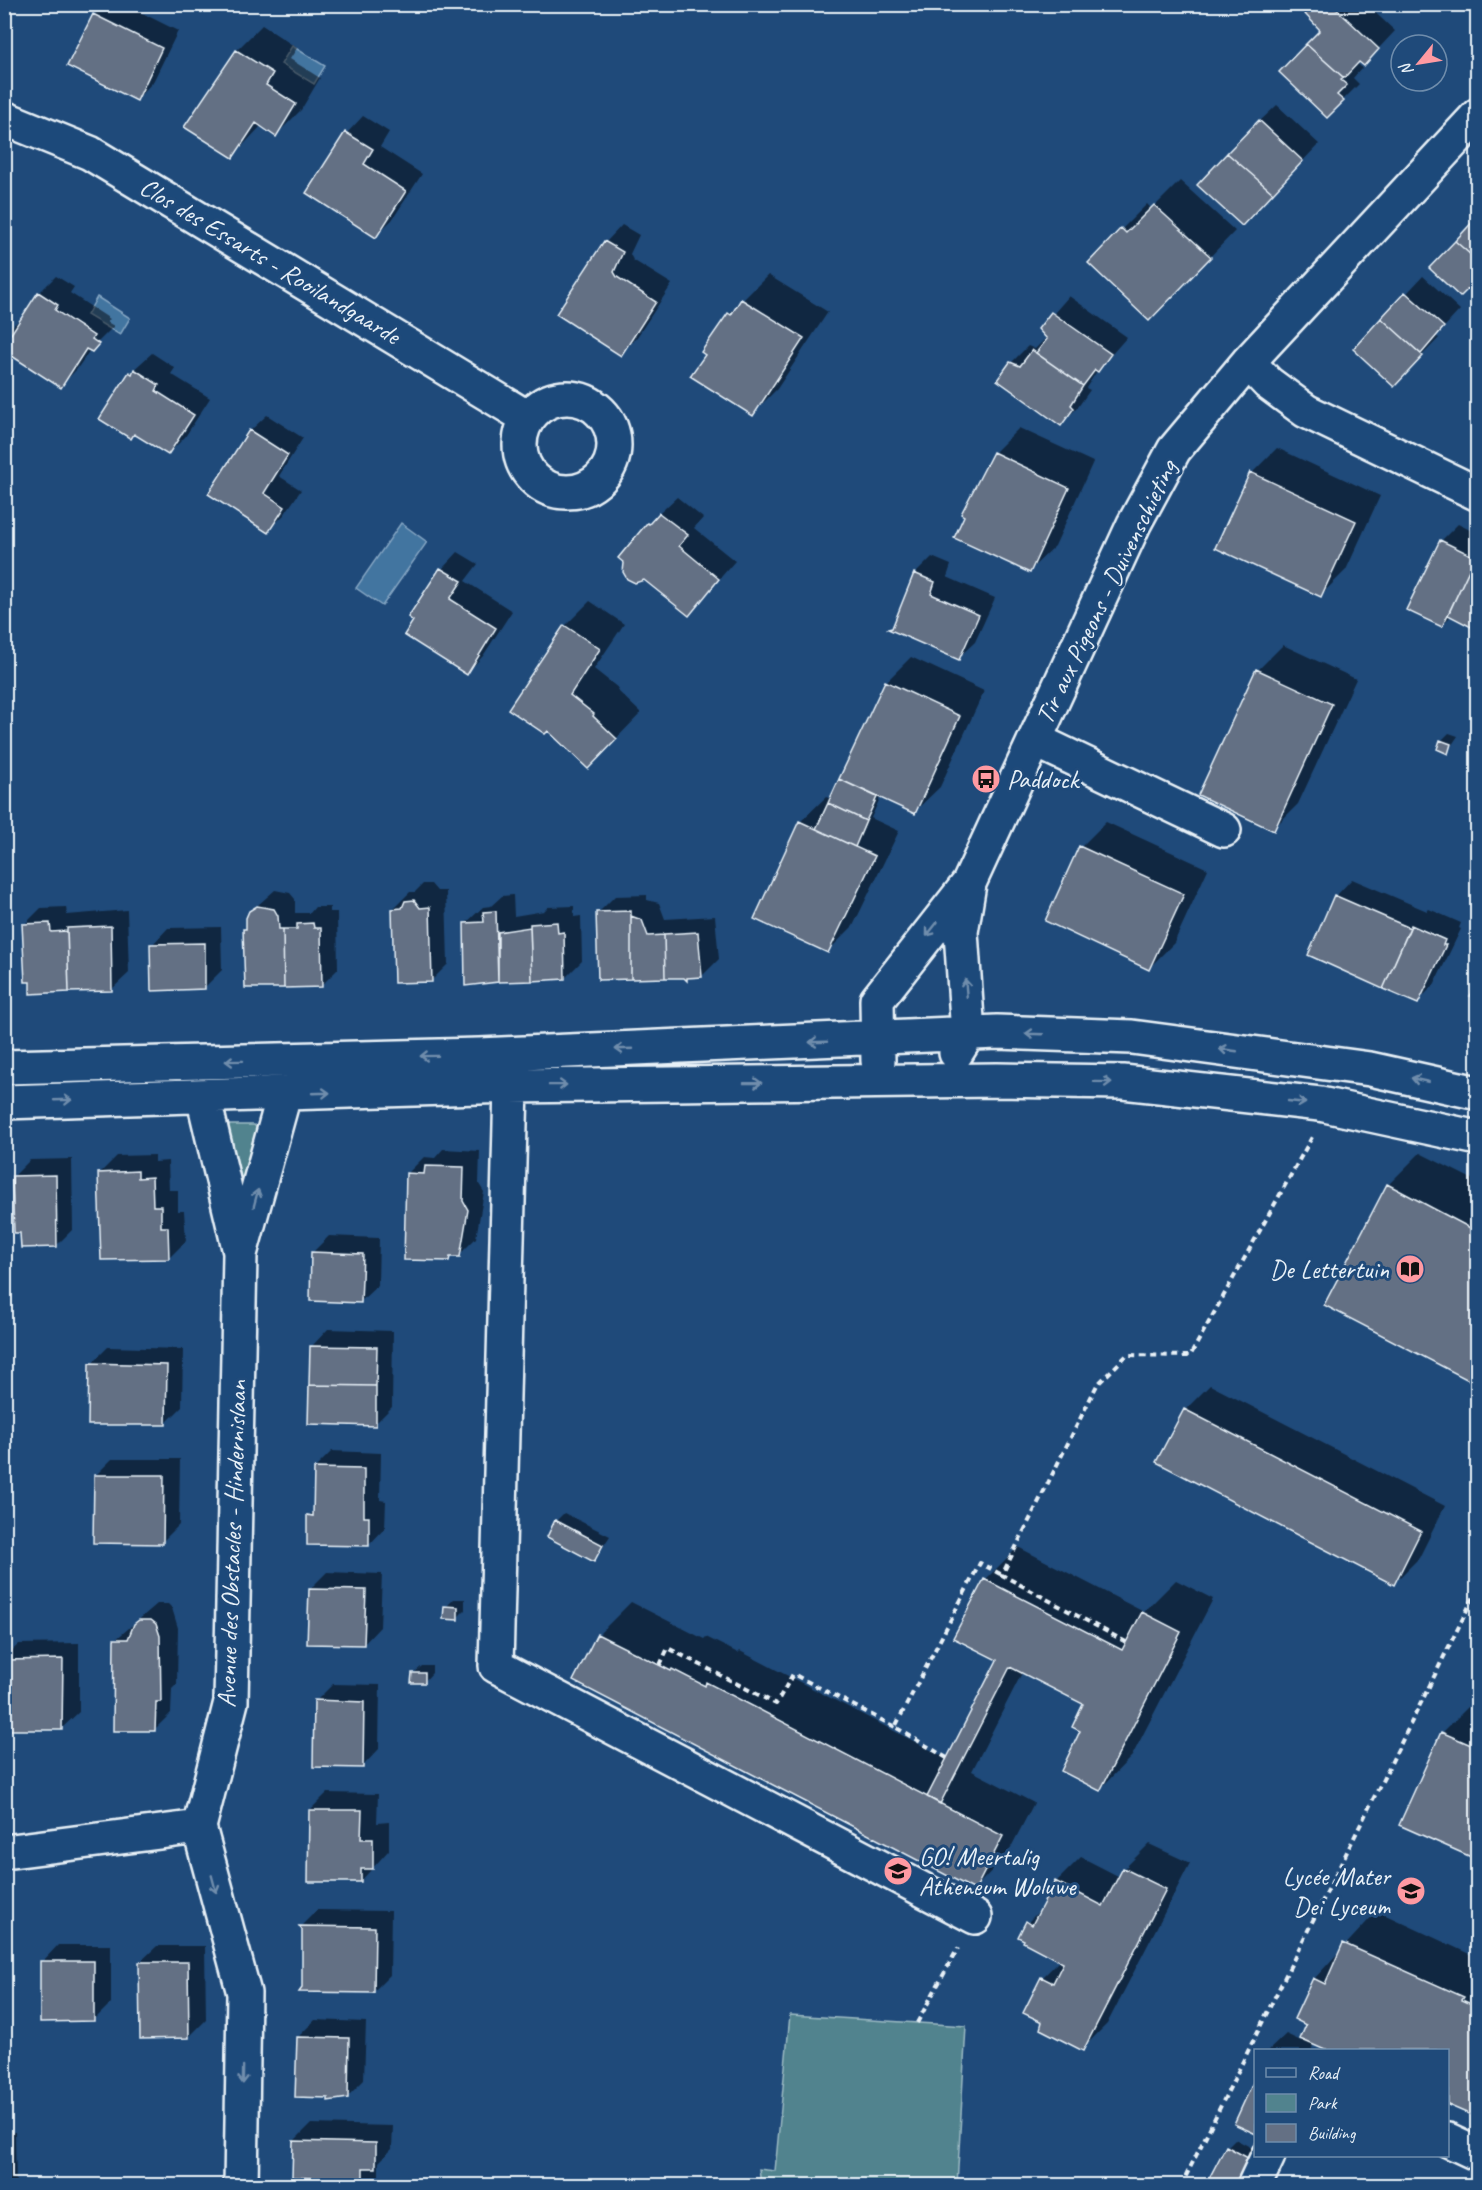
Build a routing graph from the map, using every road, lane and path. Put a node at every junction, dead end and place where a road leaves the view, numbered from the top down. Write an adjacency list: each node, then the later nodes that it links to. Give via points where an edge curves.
1 (1478, 115): 3 (street, Tir aux Pigeons - Duivenschieting)
2 (4, 118): 4 (street, Clos des Essarts - Rooilandgaarde, via 90,153)
3 (1248, 362): 5 (street, via 1306,411); 6 (street, Tir aux Pigeons - Duivenschieting, via 1174,450 1134,524)
4 (528, 418)
5 (1478, 494)
6 (1035, 740): 7 (street); 8 (street, Tir aux Pigeons - Duivenschieting)
7 (1224, 830)
8 (969, 883): 9 (street, Tir aux Pigeons - Duivenschieting, one-way to 8, via 961,932); 10 (street, Tir aux Pigeons - Duivenschieting, one-way to 10, via 877,1000)
9 (968, 1034): 10 (street); 13 (street); 15 (street, one-way to 9, via 1370,1069 1132,1037)
10 (877, 1039): 11 (street, one-way to 11, via 480,1055); 12 (street, Tir aux Pigeons - Duivenschieting)
11 (4, 1067)
12 (880, 1080): 13 (street); 14 (street, one-way to 12)
13 (940, 1080): 19 (street, one-way to 19, via 1123,1082)
14 (512, 1086): 16 (street, one-way to 14); 30 (street, via 496,1666)
15 (1478, 1093)
16 (284, 1095): 17 (street); 21 (street, Avenue des Obstacles - Hindernislaan, one-way to 16)
17 (203, 1096): 18 (street, one-way to 17); 21 (street, Avenue des Obstacles - Hindernislaan)
18 (4, 1102)
19 (1320, 1104): 20 (street); 22 (path, via 1310,1142 1190,1356 1127,1355 1097,1385)
20 (1478, 1138)
21 (240, 1254): 28 (street, Avenue des Obstacles - Hindernislaan, via 231,1702)
22 (1002, 1575): 24 (path); 26 (path, via 980,1563)
23 (1478, 1588): 34 (path)
24 (1126, 1642)
25 (660, 1665): 26 (path, via 668,1648 776,1704 793,1674)
26 (895, 1727): 27 (path)
27 (947, 1758)
28 (199, 1827): 29 (street); 33 (street, Avenue des Obstacles - Hindernislaan, one-way to 33, via 244,1993)
29 (4, 1852)
30 (975, 1917): 31 (path)
31 (917, 2024)
32 (1268, 2157): 35 (street)
33 (241, 2186)
34 (1180, 2186)
35 (1254, 2186)

